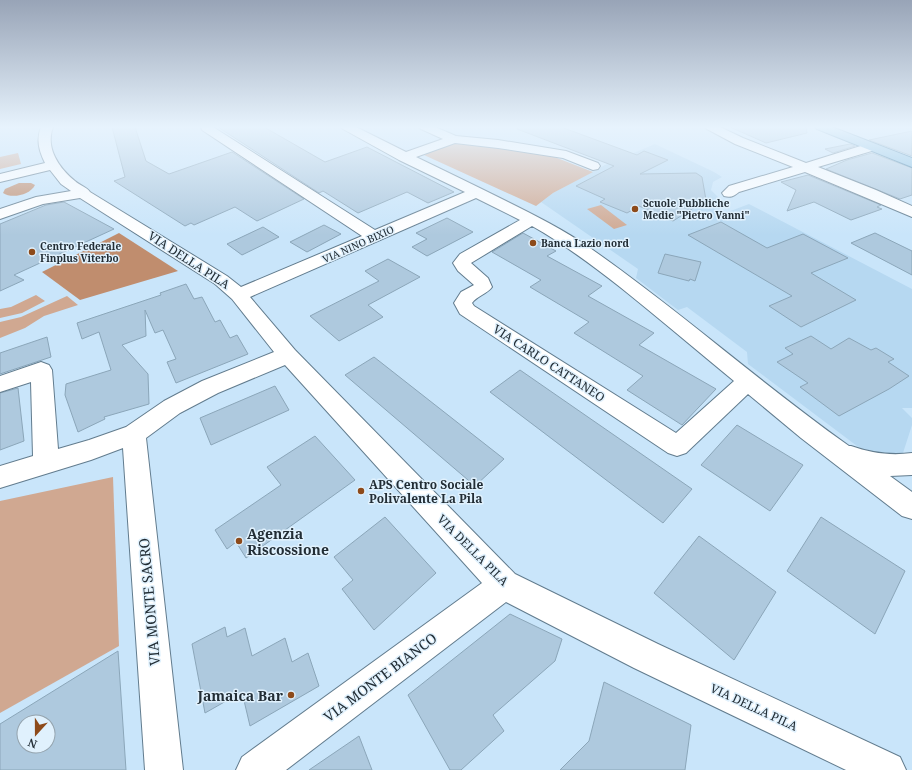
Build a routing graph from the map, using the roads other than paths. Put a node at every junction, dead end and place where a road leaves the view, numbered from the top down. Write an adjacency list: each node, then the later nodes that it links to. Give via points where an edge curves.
1 (260, 163): 16 (street)
2 (418, 163): 11 (street)
3 (585, 163): 7 (street)
4 (793, 163): 8 (street)
5 (822, 163): 8 (street)
6 (54, 165): 9 (street); 10 (street, VIA DELLA PILA, via 66,181)
7 (593, 166)
8 (806, 168): 12 (street, via 734,189); 13 (street)
9 (0, 178)
10 (83, 192): 14 (street, via 41,200); 17 (street, VIA DELLA PILA, via 221,280)
11 (477, 192): 15 (street); 16 (street, VIA NINO BIXIO)
12 (729, 193)
13 (912, 212)
14 (0, 214)
15 (532, 220): 19 (street, via 584,251 657,307); 19 (street, VIA CARLO CATTANEO, via 466,258 462,263 482,282 483,287 468,296 463,304 467,310 677,446)
16 (374, 237): 17 (street, VIA NINO BIXIO)
17 (240, 295): 18 (street, VIA DELLA PILA)
18 (288, 354): 21 (street, via 210,387 172,407); 27 (street, VIA DELLA PILA)
19 (747, 382): 22 (street)
20 (0, 384): 23 (street, via 41,370)
21 (134, 434): 23 (street); 28 (street, VIA MONTE SACRO)
22 (830, 446): 24 (street, via 844,454 875,464); 26 (street)
23 (46, 463): 25 (street)
24 (912, 464)
25 (0, 477)
26 (912, 507)
27 (504, 585): 29 (street, VIA MONTE BIANCO); 30 (street, VIA DELLA PILA, via 646,656)
28 (164, 770)
29 (255, 770)
30 (887, 770)

